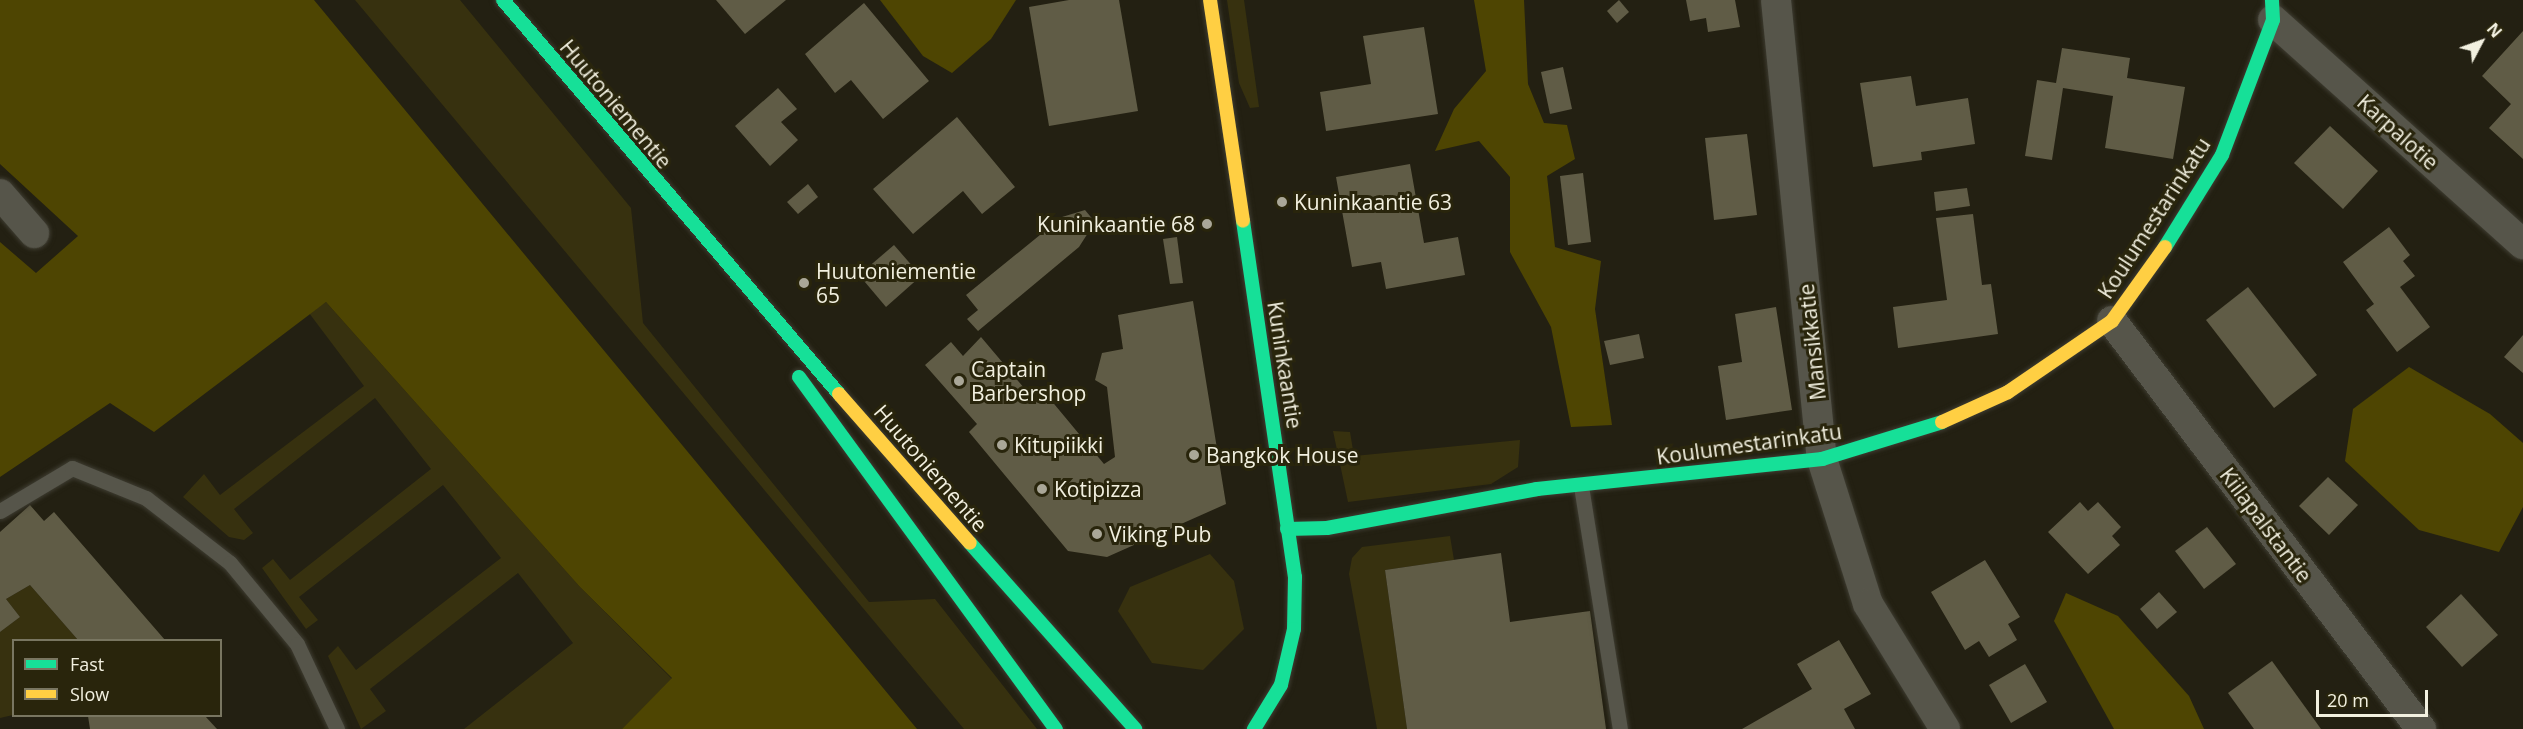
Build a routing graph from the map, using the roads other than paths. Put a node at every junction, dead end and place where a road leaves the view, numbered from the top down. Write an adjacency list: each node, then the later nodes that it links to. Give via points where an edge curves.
1 (503, 0): 7 (street, Huutoniementie)
2 (1210, 0): 13 (street, Kuninkaantie)
3 (1776, 0): 10 (street, Mansikkatie)
4 (2272, 10): 8 (street, Karpalotie); 9 (street, Koulumestarinkatu, via 2222,155)
5 (0, 194): 6 (street)
6 (34, 233)
7 (697, 234): 15 (street, Huutoniementie); 16 (street, Huutoniementie)
8 (2523, 244)
9 (2112, 321): 10 (street, Koulumestarinkatu, via 2008,392 1915,434); 20 (street, Kiilapalstantie)
10 (1822, 459): 11 (street, Koulumestarinkatu); 19 (street, Mansikkatie, via 1868,604)
11 (1581, 486): 13 (street, Koulumestarinkatu); 18 (lane)
12 (0, 511): 14 (lane, via 72,468 146,498 230,563 297,644)
13 (1287, 529): 17 (street, Kuninkaantie, via 1295,577 1294,629 1281,685)
14 (337, 729)
15 (1056, 729)
16 (1134, 729)
17 (1254, 729)
18 (1620, 729)
19 (1945, 729)
20 (2421, 729)

